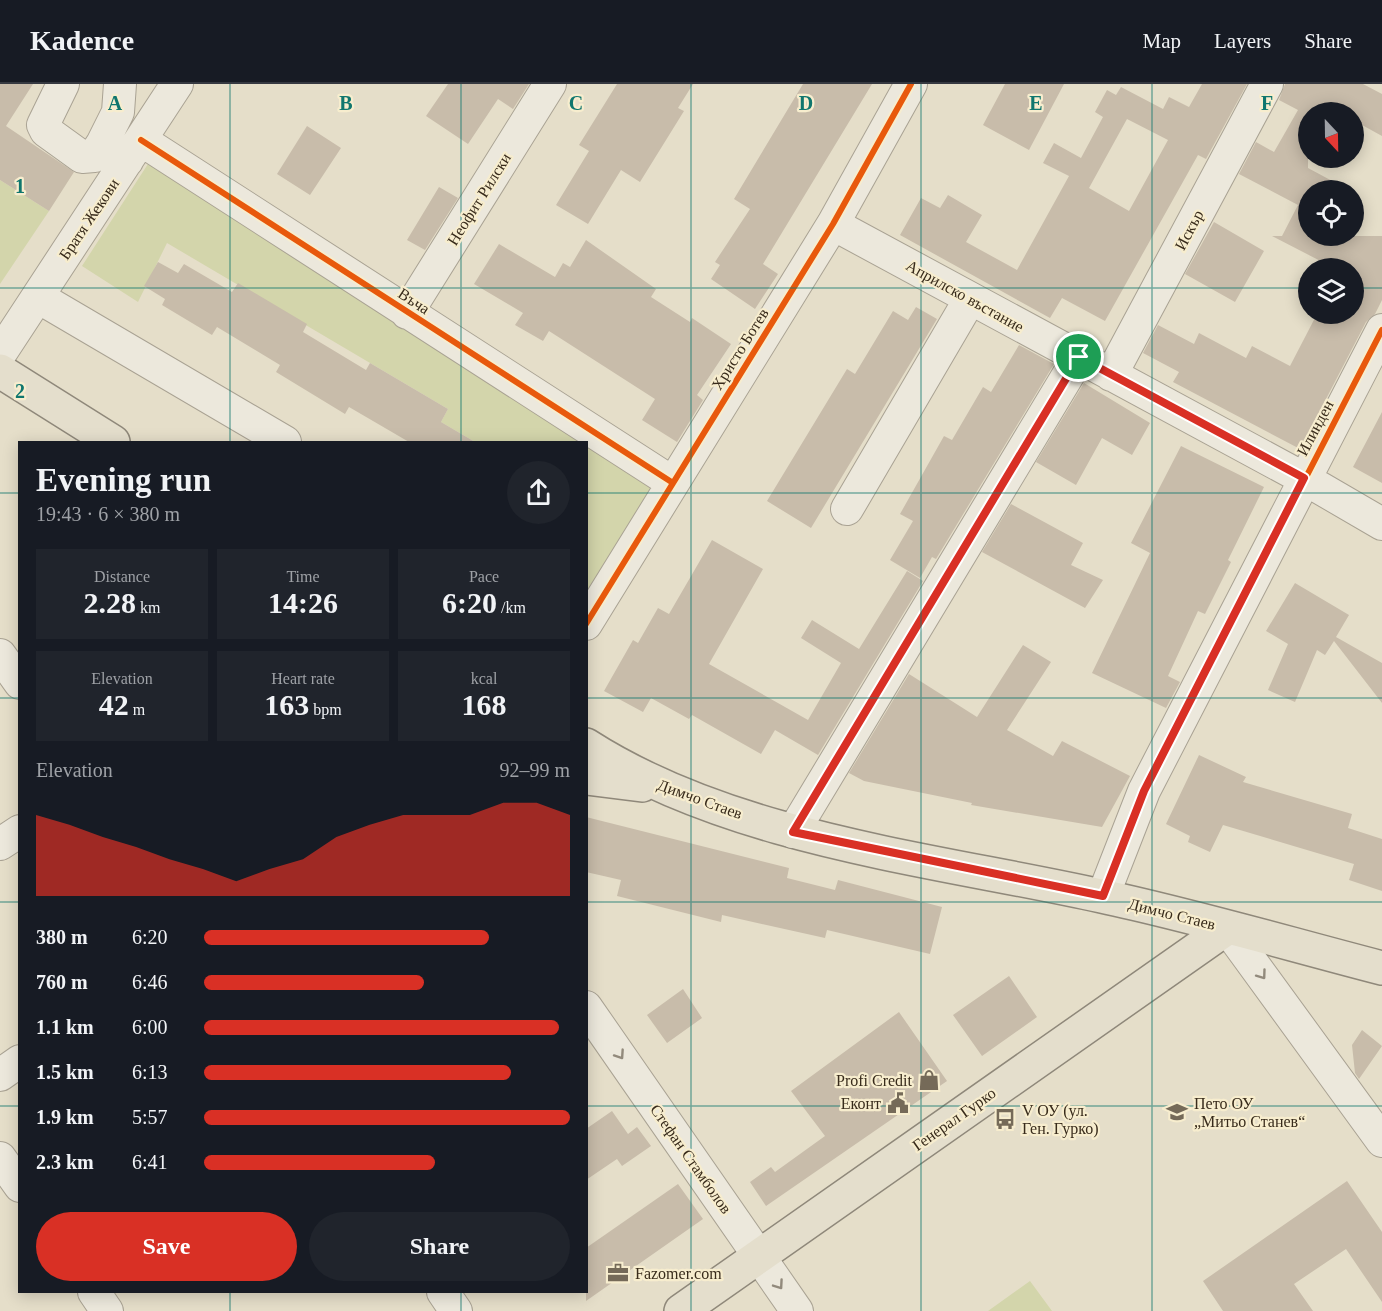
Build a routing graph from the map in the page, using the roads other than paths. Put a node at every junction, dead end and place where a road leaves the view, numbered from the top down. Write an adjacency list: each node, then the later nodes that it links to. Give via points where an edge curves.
1 (63, 84): 7 (street, via 43,125 82,157 93,156)
2 (120, 84): 7 (street, via 118,112)
3 (177, 84): 8 (street, Братя Жекови)
4 (550, 84): 12 (street, Неофит Рилски)
5 (911, 84): 9 (street, Христо Ботев)
6 (1267, 84): 17 (street, Искър)
7 (102, 144): 8 (street, Въча)
8 (134, 151): 10 (street, Братя Жекови); 12 (street, Въча)
9 (833, 224): 11 (street, Априлско въстание); 21 (street, Христо Ботев)
10 (38, 297): 14 (street, Братя Жекови); 19 (street)
11 (970, 299): 15 (street, Априлско въстание); 22 (street)
12 (407, 313): 21 (street, Въча)
13 (1382, 330): 20 (street, Илинден)
14 (0, 354)
15 (1079, 357): 17 (street, Априлско въстание); 31 (street)
16 (0, 371): 18 (main road)
17 (1111, 375): 20 (street, Априлско въстание)
18 (111, 441)
19 (283, 441)
20 (1304, 478): 23 (street, Априлско въстание); 33 (street, Илинден, via 1144,791)
21 (673, 483): 24 (street, Христо Ботев)
22 (847, 509)
23 (1382, 524)
24 (588, 621)
25 (0, 655): 26 (street)
26 (18, 680)
27 (588, 746): 29 (main road, Димчо Стаев)
28 (588, 778): 29 (main road)
29 (665, 787): 31 (main road, Димчо Стаев)
30 (18, 832): 32 (street)
31 (793, 832): 33 (main road, Димчо Стаев)
32 (0, 844)
33 (1103, 896): 34 (main road, Димчо Стаев)
34 (1227, 928): 35 (main road, Димчо Стаев); 39 (street, one-way to 39); 42 (main road, Генерал Гурко)
35 (1382, 968)
36 (588, 1010): 42 (street, Стефан Стамболов, one-way to 42)
37 (18, 1062): 38 (street)
38 (0, 1075)
39 (1382, 1141)
40 (0, 1158): 41 (street)
41 (18, 1183)
42 (759, 1256): 47 (main road, Генерал Гурко); 48 (street, Стефан Стамболов, one-way to 48)
43 (95, 1293): 45 (street)
44 (444, 1293): 46 (street)
45 (107, 1311)
46 (456, 1311)
47 (681, 1311)
48 (797, 1311)

